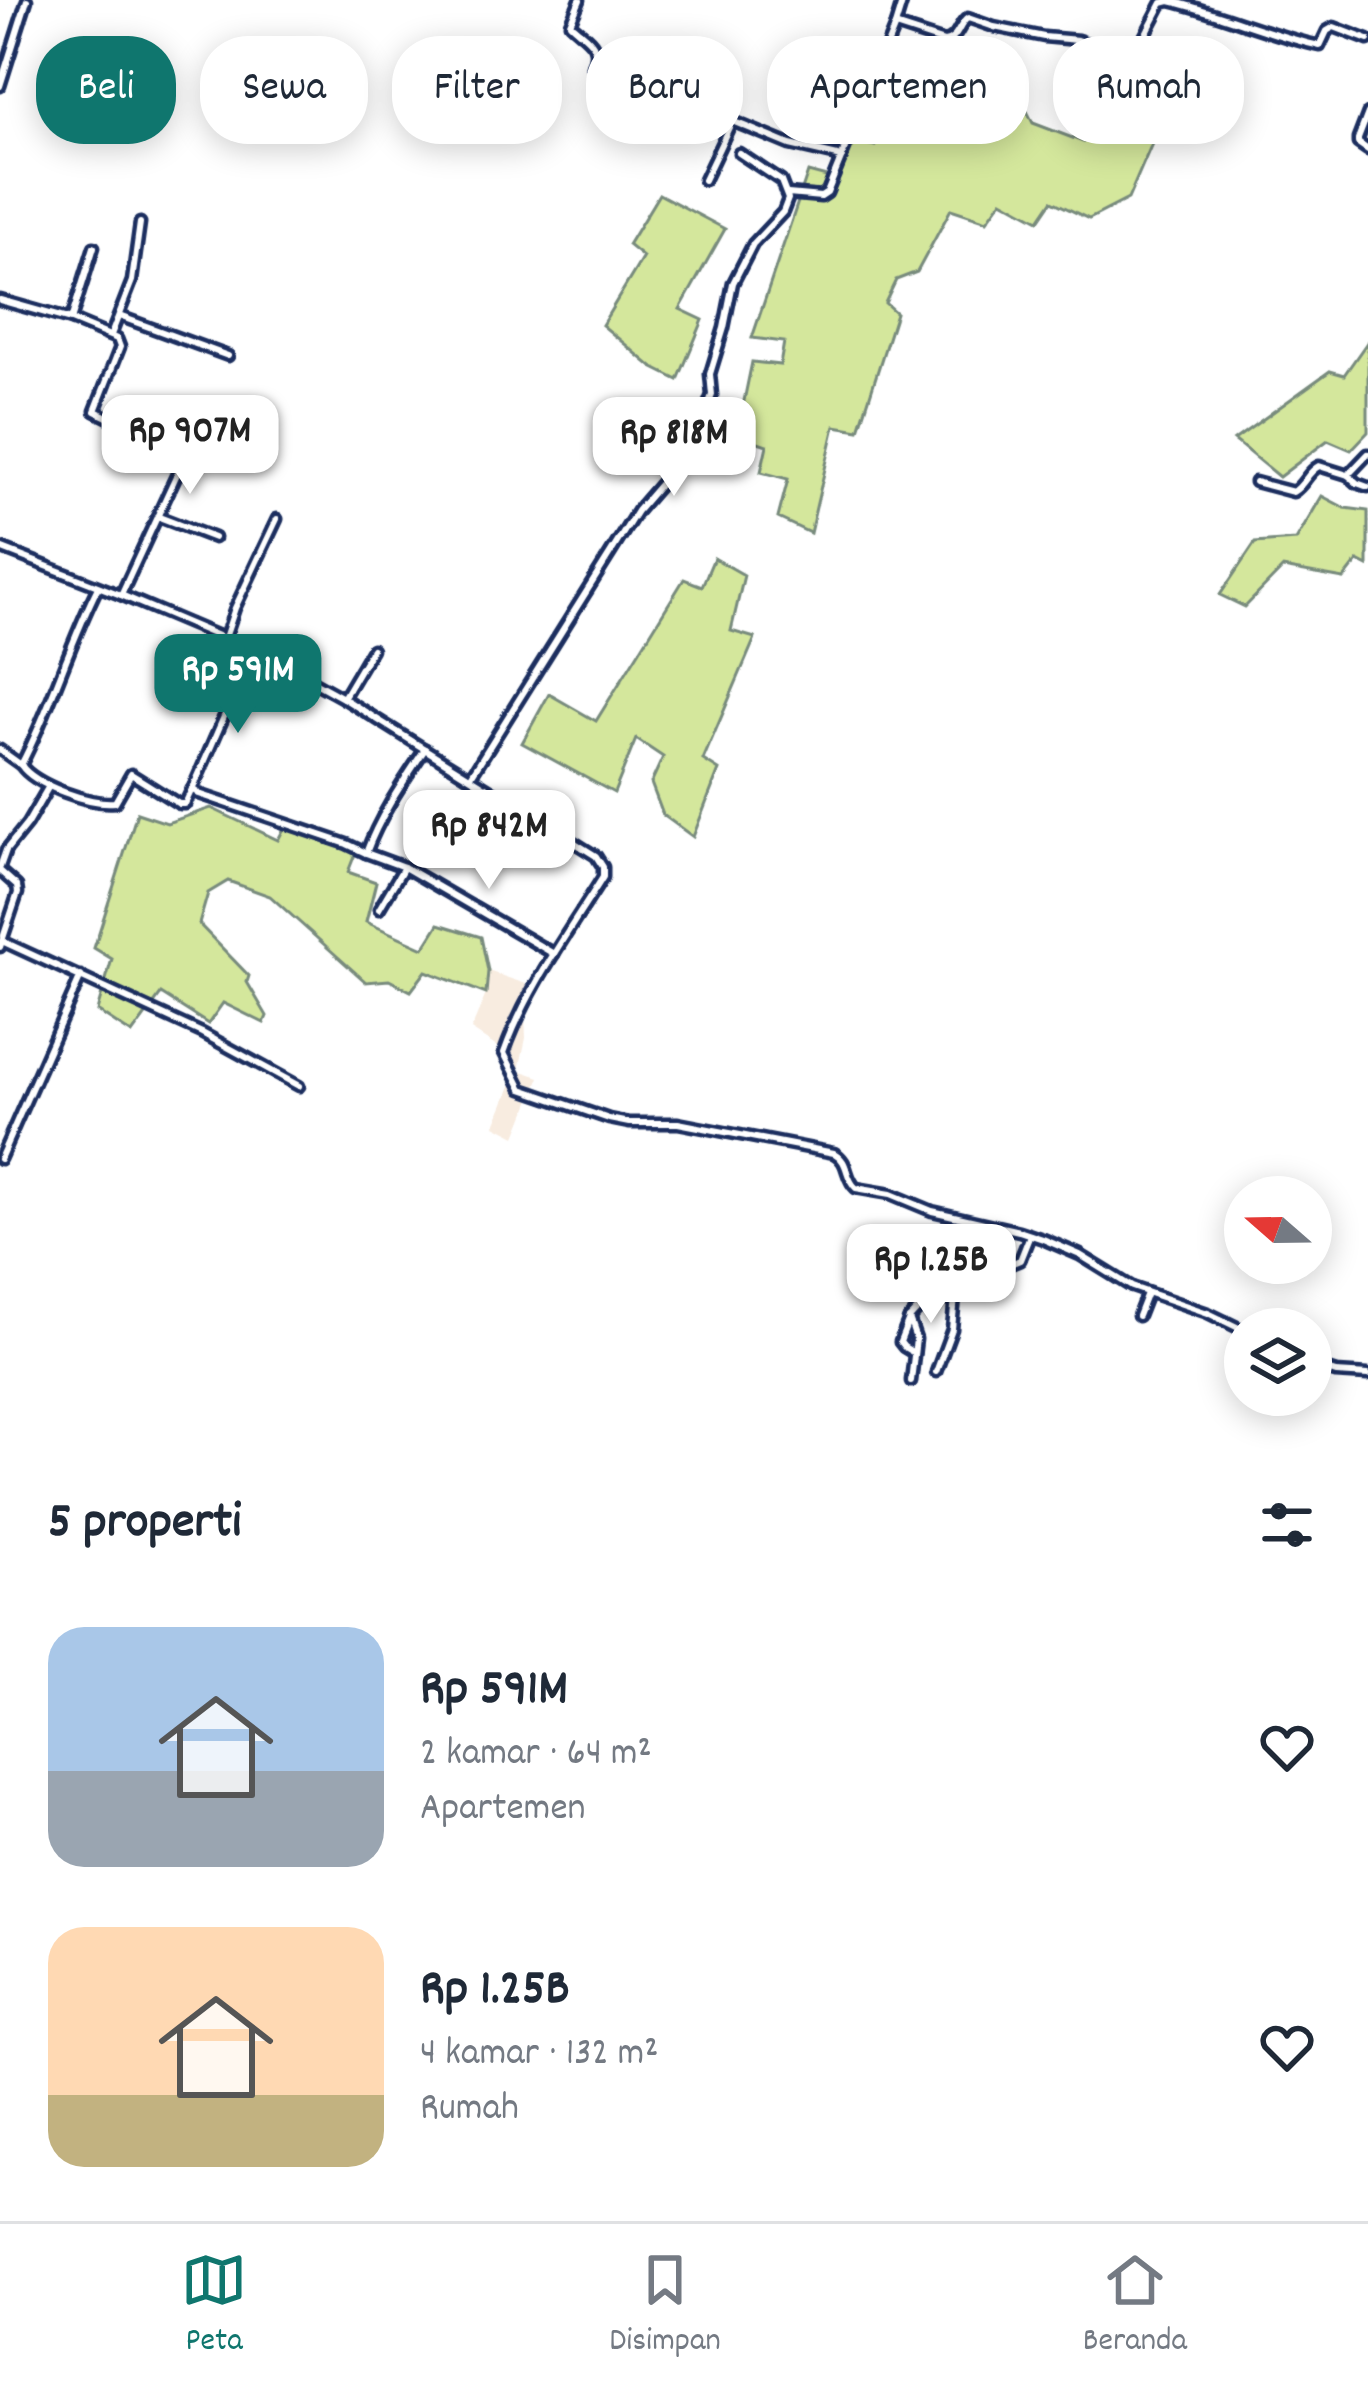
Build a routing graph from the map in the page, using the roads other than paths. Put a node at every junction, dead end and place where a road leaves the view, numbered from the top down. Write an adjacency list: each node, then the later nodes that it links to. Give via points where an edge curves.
1 (27, 0): 8 (street)
2 (580, 0): 6 (street, via 570,23)
3 (903, 0): 5 (street)
4 (1184, 3): 5 (street, via 1162,3 1128,57 970,18 944,42); 7 (street, via 1320,46 1334,27)
5 (895, 26): 12 (street)
6 (587, 36)
7 (1368, 40)
8 (0, 86)
9 (1368, 113): 10 (street, via 1358,139)
10 (1368, 150)
11 (739, 153): 14 (street)
12 (842, 157): 13 (street, via 732,121); 14 (street, via 825,195)
13 (704, 180)
14 (788, 194): 40 (street, via 734,283 700,421)
15 (140, 223): 18 (street)
16 (94, 248): 19 (street)
17 (0, 300): 19 (street)
18 (119, 316): 20 (street); 21 (street)
19 (71, 320): 20 (street)
20 (111, 335): 26 (street, via 120,346 95,411 182,456)
21 (228, 356)
22 (1368, 454): 23 (street)
23 (1348, 475): 24 (street, via 1318,466 1293,492); 25 (street)
24 (1255, 482)
25 (1368, 487)
26 (159, 517): 28 (street); 31 (street)
27 (277, 518): 32 (street)
28 (214, 538)
29 (0, 548): 30 (street)
30 (98, 587): 31 (street); 39 (street)
31 (121, 595): 32 (street)
32 (227, 639): 34 (street); 36 (street)
33 (372, 649): 36 (street)
34 (224, 654): 35 (street); 42 (street, via 247,667)
35 (203, 676)
36 (343, 698): 37 (street)
37 (425, 748): 40 (street); 44 (street)
38 (0, 749): 39 (street)
39 (21, 765): 41 (street)
40 (471, 776): 43 (street)
41 (50, 786): 42 (street, via 109,804 131,774 179,804); 47 (street)
42 (192, 789): 44 (street)
43 (536, 820): 45 (street); 50 (street, via 603,867)
44 (366, 853): 46 (street)
45 (511, 860)
46 (404, 867): 48 (street); 50 (street)
47 (0, 869): 49 (street, via 18,889)
48 (379, 909)
49 (1, 944): 51 (street)
50 (554, 954): 54 (street, via 504,1057 525,1091 629,1123 678,1123 834,1153 856,1188)
51 (81, 976): 52 (street); 53 (street)
52 (299, 1086)
53 (0, 1159)
54 (1030, 1235): 55 (street, via 1022,1259); 56 (street)
55 (956, 1286): 58 (street); 62 (street)
56 (1147, 1293): 57 (street); 59 (street)
57 (1138, 1316)
58 (909, 1319): 60 (street); 60 (street, via 900,1343)
59 (1224, 1320)
60 (914, 1353): 64 (street)
61 (1332, 1371): 63 (street)
62 (936, 1372)
63 (1368, 1375)
64 (911, 1382)

